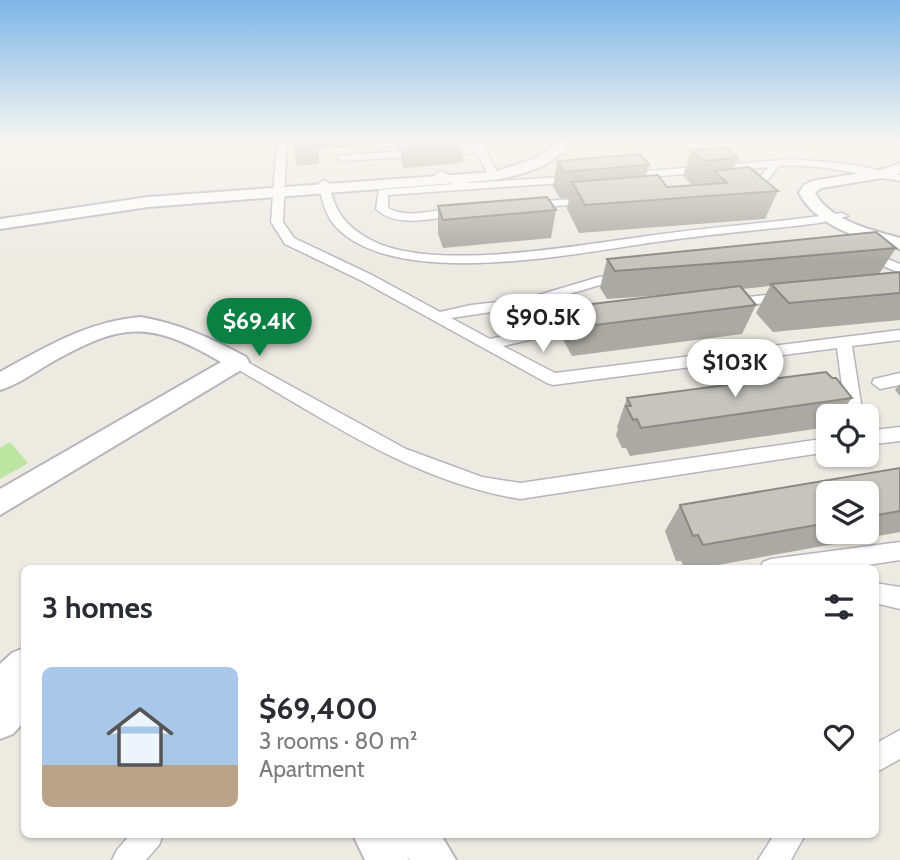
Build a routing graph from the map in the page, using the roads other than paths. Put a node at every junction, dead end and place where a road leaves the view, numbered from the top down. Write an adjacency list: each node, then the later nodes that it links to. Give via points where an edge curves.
1 (278, 180): 12 (street)
2 (394, 180): 9 (street)
3 (411, 180): 10 (street)
4 (453, 180): 11 (street)
5 (559, 180): 11 (street)
6 (764, 180): 13 (street)
7 (836, 180): 18 (street, via 809,188 809,199)
8 (874, 180): 18 (street, via 822,193 824,204)
9 (324, 186): 10 (street); 12 (street); 18 (street, via 337,219 357,237 372,246 446,261)
10 (365, 186): 14 (street, via 366,191)
11 (467, 186): 14 (street)
12 (277, 189): 19 (street, via 160,195); 20 (street); 28 (street, via 277,222 289,241)
13 (727, 190)
14 (383, 192): 17 (street, via 382,209 389,214 409,217)
15 (599, 200): 16 (street)
16 (515, 206)
17 (478, 210)
18 (837, 217): 21 (street); 22 (street)
19 (0, 218)
20 (0, 224)
21 (900, 238)
22 (900, 244)
23 (851, 251): 24 (street)
24 (900, 269)
25 (635, 276): 28 (street)
26 (797, 295): 27 (street)
27 (721, 304)
28 (439, 317): 32 (street)
29 (594, 321): 32 (street)
30 (900, 335): 31 (street)
31 (843, 343): 32 (street, via 553,379); 37 (street)
32 (488, 344)
33 (238, 362): 35 (street, via 191,334 139,322 95,331); 40 (street, via 400,454 481,485 520,491); 41 (street)
34 (900, 379): 36 (street)
35 (0, 382)
36 (880, 383)
37 (852, 404)
38 (900, 433): 39 (street)
39 (879, 436)
40 (816, 447)
41 (0, 503)
42 (900, 551): 43 (street)
43 (823, 565)
44 (879, 594): 45 (street)
45 (900, 598)
46 (21, 669): 47 (street)
47 (0, 687)
48 (21, 702): 49 (street)
49 (0, 721)
50 (900, 743): 51 (street)
51 (879, 757)
52 (146, 838): 56 (street)
53 (375, 838): 57 (street)
54 (418, 838): 58 (street)
55 (789, 838): 59 (street)
56 (127, 860)
57 (388, 860)
58 (435, 860)
59 (773, 860)

